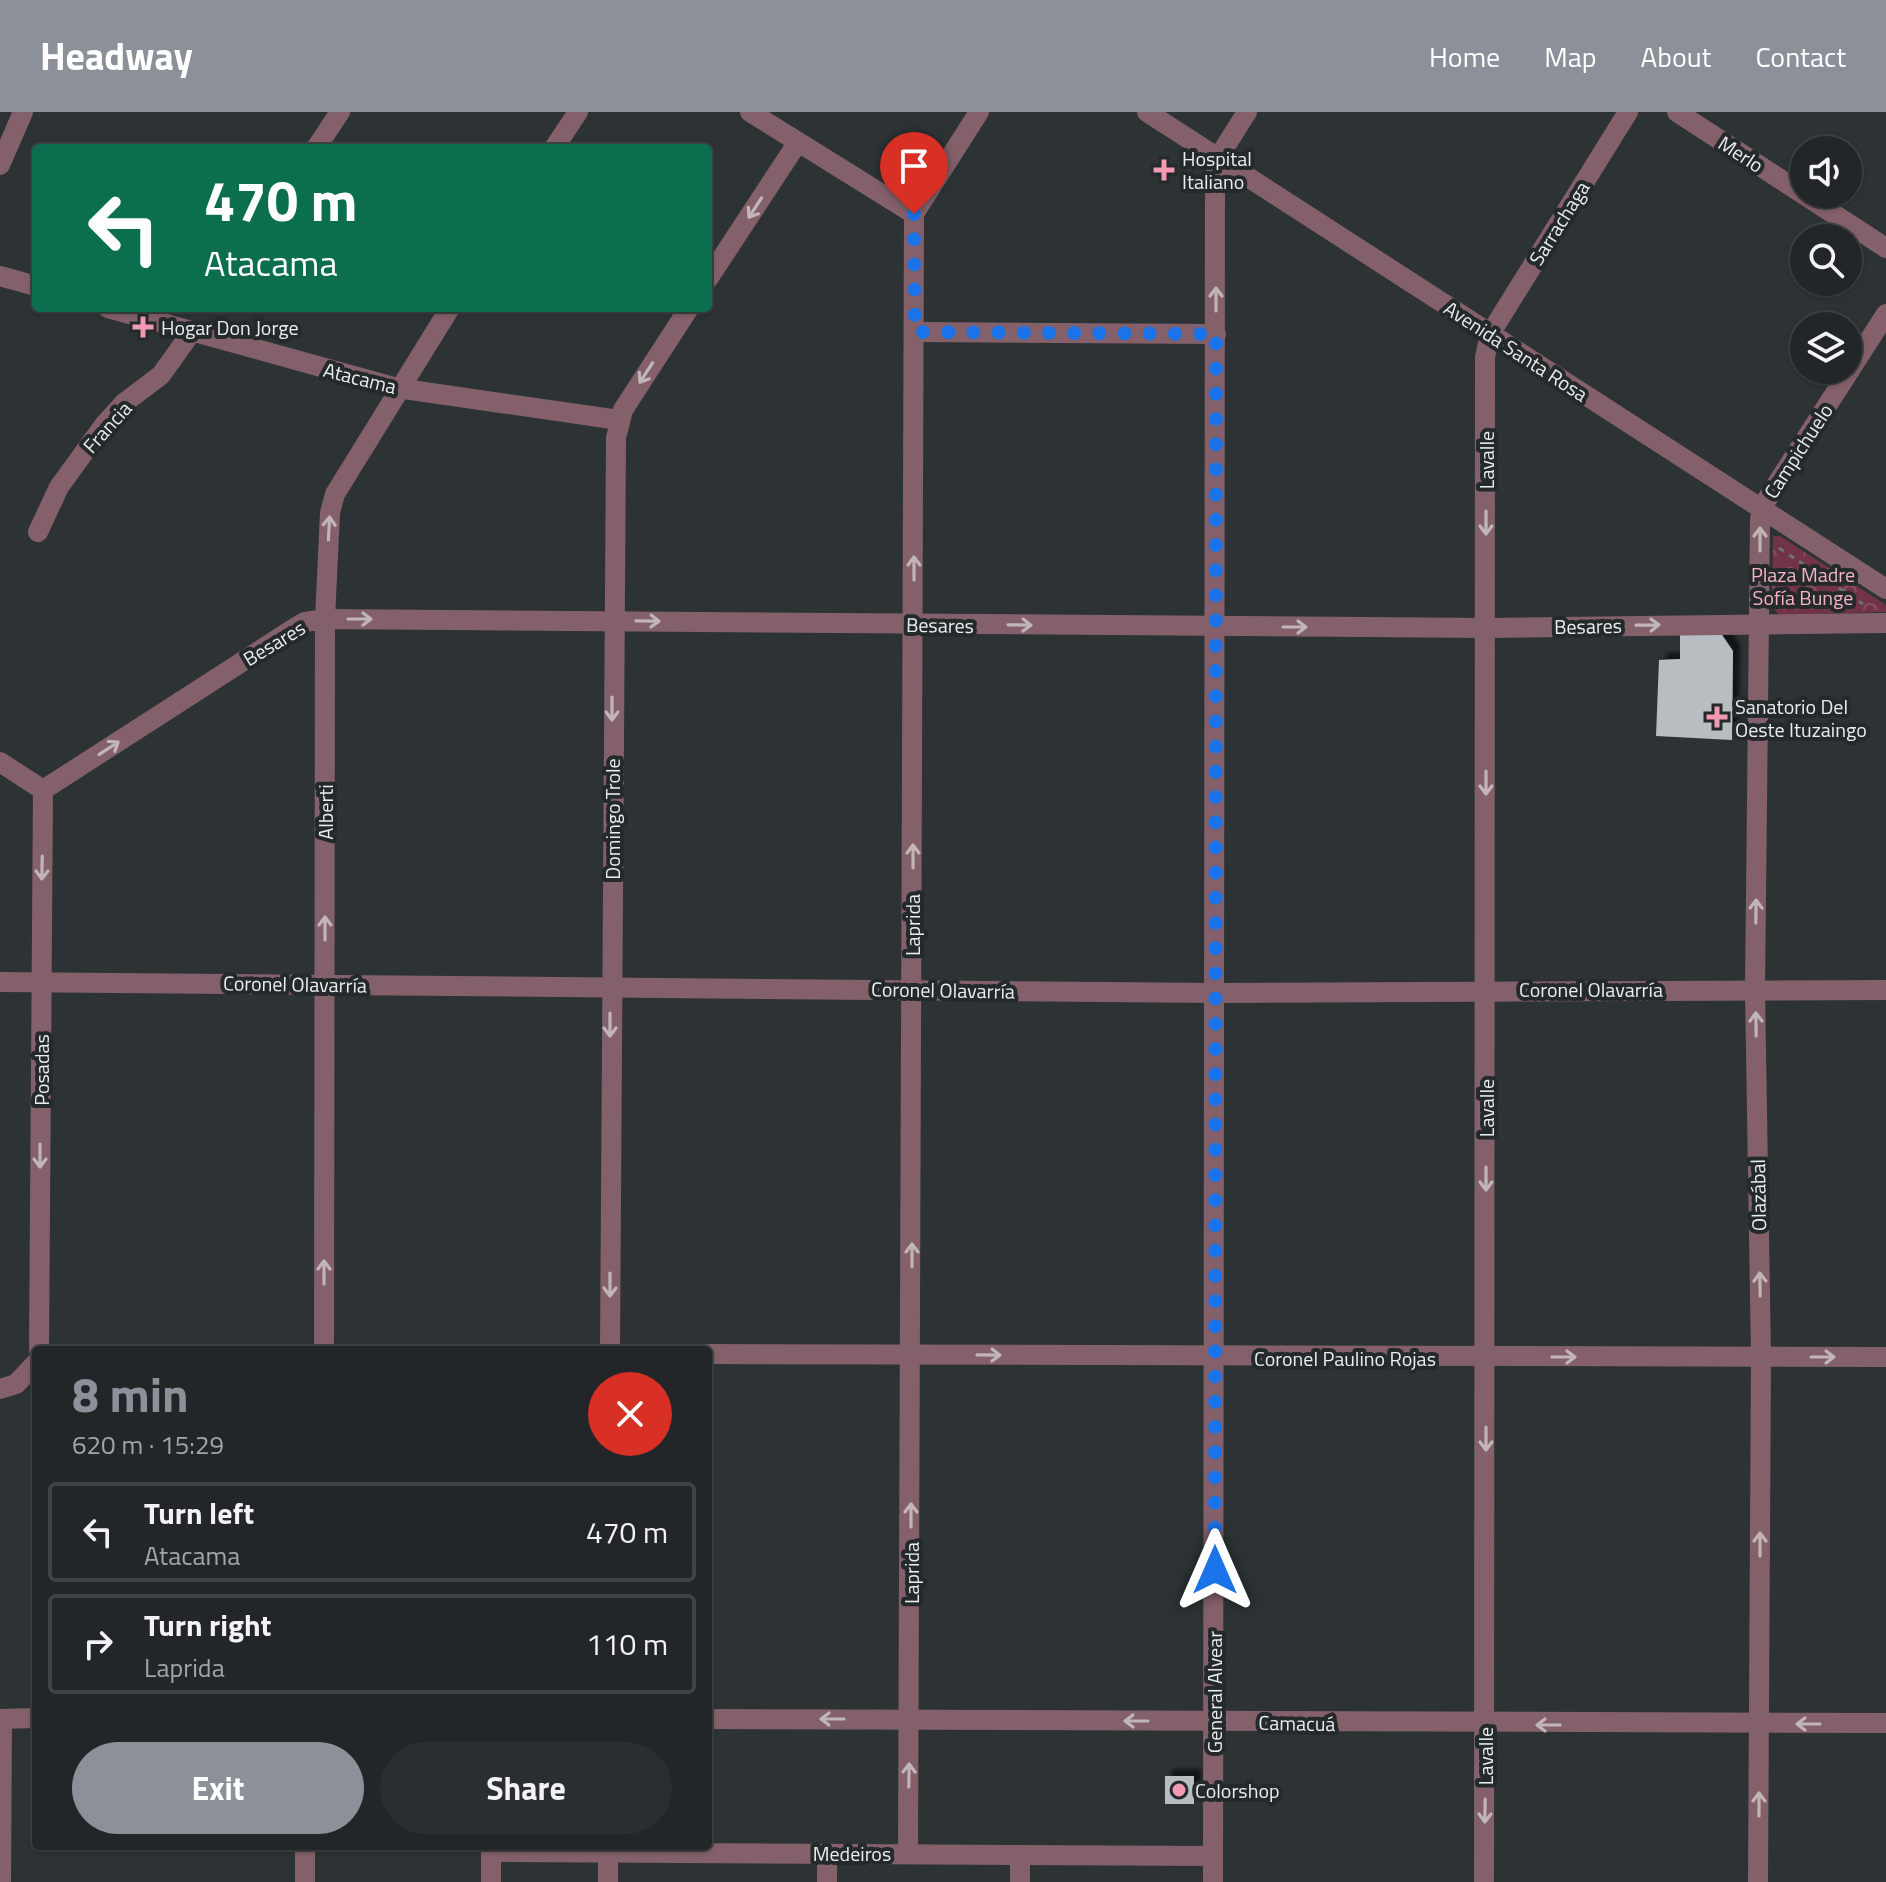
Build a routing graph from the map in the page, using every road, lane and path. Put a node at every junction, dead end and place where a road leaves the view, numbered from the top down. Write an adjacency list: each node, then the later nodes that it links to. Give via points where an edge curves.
1 (23, 112): 14 (street)
2 (340, 112): 11 (street)
3 (578, 112): 12 (street)
4 (750, 112): 10 (street)
5 (979, 112): 15 (street)
6 (1147, 112): 13 (street, Avenida Santa Rosa)
7 (1247, 112): 13 (street)
8 (1628, 112): 27 (street, Sarrachaga)
9 (1677, 112): 16 (street, Merlo)
10 (798, 142): 15 (street); 17 (street, one-way to 17)
11 (319, 144)
12 (557, 144)
13 (1218, 158): 26 (street, General Alvear, one-way to 13); 27 (street, Avenida Santa Rosa)
14 (0, 165)
15 (914, 214): 24 (street, Laprida)
16 (1886, 248)
17 (712, 273)
18 (0, 276): 19 (street)
19 (32, 285)
20 (121, 312): 25 (street, Atacama)
21 (447, 312): 28 (street, Alberti)
22 (686, 312): 29 (street, one-way to 29)
23 (1886, 314): 30 (street, Campichuelo)
24 (915, 332): 26 (street); 38 (street, Laprida, one-way to 24)
25 (191, 333): 28 (street, Atacama); 31 (street, Francia, via 156,381 104,425 59,487)
26 (1216, 334): 39 (street, General Alvear)
27 (1490, 334): 30 (street, Avenida Santa Rosa); 40 (street, Lavalle, one-way to 40, via 1485,357)
28 (397, 388): 29 (street, Atacama); 35 (street, Alberti, one-way to 28, via 335,494)
29 (619, 420): 36 (street, Domingo Trole)
30 (1762, 507): 32 (street, Olazábal); 33 (street, Avenida Santa Rosa)
31 (38, 532)
32 (1760, 535): 34 (path); 37 (street, Olazábal, one-way to 32)
33 (1886, 589)
34 (1880, 617): 37 (street, Besares)
35 (325, 619): 36 (street, Besares, one-way to 36); 42 (street, Besares, one-way to 35, via 293,629); 45 (street, Alberti, one-way to 35)
36 (613, 621): 38 (street, Besares, one-way to 38); 46 (street, Domingo Trole, one-way to 46)
37 (1762, 623): 40 (street, Besares, one-way to 37); 48 (street, Olazábal, one-way to 37)
38 (914, 624): 39 (street, Besares, one-way to 39); 49 (street, Laprida, one-way to 38)
39 (1217, 627): 40 (street, Besares, one-way to 40); 51 (street, General Alvear)
40 (1487, 628): 47 (street, Lavalle, one-way to 47)
41 (0, 762): 42 (street)
42 (43, 790): 44 (street, Posadas, one-way to 44)
43 (0, 982): 44 (street, Coronel Olavarría)
44 (41, 982): 45 (street, Coronel Olavarría); 52 (street, Posadas, one-way to 52)
45 (326, 985): 46 (street, Coronel Olavarría); 53 (street, Alberti, one-way to 45)
46 (610, 987): 49 (street, Coronel Olavarría); 54 (street, Domingo Trole, one-way to 54)
47 (1486, 989): 48 (street, Coronel Olavarría); 51 (street, Coronel Olavarría); 57 (street, Lavalle, one-way to 57)
48 (1755, 989): 50 (street, Coronel Olavarría); 58 (street, Olazábal, one-way to 48)
49 (912, 990): 51 (street, Coronel Olavarría); 56 (street, Laprida, one-way to 49)
50 (1886, 990)
51 (1216, 993): 60 (street, General Alvear)
52 (39, 1346)
53 (324, 1346)
54 (610, 1346)
55 (712, 1354): 56 (street, Coronel Paulino Rojas)
56 (911, 1354): 60 (street, Coronel Paulino Rojas, one-way to 60); 66 (street, Laprida, one-way to 56)
57 (1486, 1357): 58 (street, Coronel Paulino Rojas, one-way to 58); 60 (street, Coronel Paulino Rojas); 70 (street, Lavalle, one-way to 70)
58 (1761, 1357): 59 (street, Coronel Paulino Rojas, one-way to 59); 69 (street, Olazábal, one-way to 58)
59 (1886, 1357)
60 (1216, 1358): 67 (street, General Alvear)
61 (32, 1367): 62 (street, via 16,1384)
62 (0, 1389)
63 (32, 1718): 64 (street)
64 (1, 1719): 79 (street)
65 (712, 1719): 66 (street, Camacuá, one-way to 65)
66 (910, 1719): 67 (street, Camacuá, one-way to 66); 76 (street, Laprida, one-way to 66)
67 (1214, 1722): 70 (street, Camacuá); 78 (street, General Alvear)
68 (1886, 1723): 69 (street, Camacuá, one-way to 69)
69 (1759, 1724): 70 (street, Camacuá, one-way to 70); 87 (street, Olazábal, one-way to 69)
70 (1485, 1725): 86 (street, Lavalle, one-way to 86)
71 (305, 1850): 80 (street)
72 (491, 1850): 81 (street)
73 (608, 1850): 82 (street)
74 (663, 1850): 75 (street, Medeiros)
75 (827, 1853): 76 (street, Medeiros); 83 (street)
76 (908, 1853): 77 (street, Medeiros)
77 (1020, 1855): 78 (street, Medeiros); 84 (street)
78 (1213, 1856): 85 (street, General Alvear)
79 (1, 1882)
80 (305, 1882)
81 (491, 1882)
82 (608, 1882)
83 (827, 1882)
84 (1020, 1882)
85 (1213, 1882)
86 (1484, 1882)
87 (1758, 1882)

